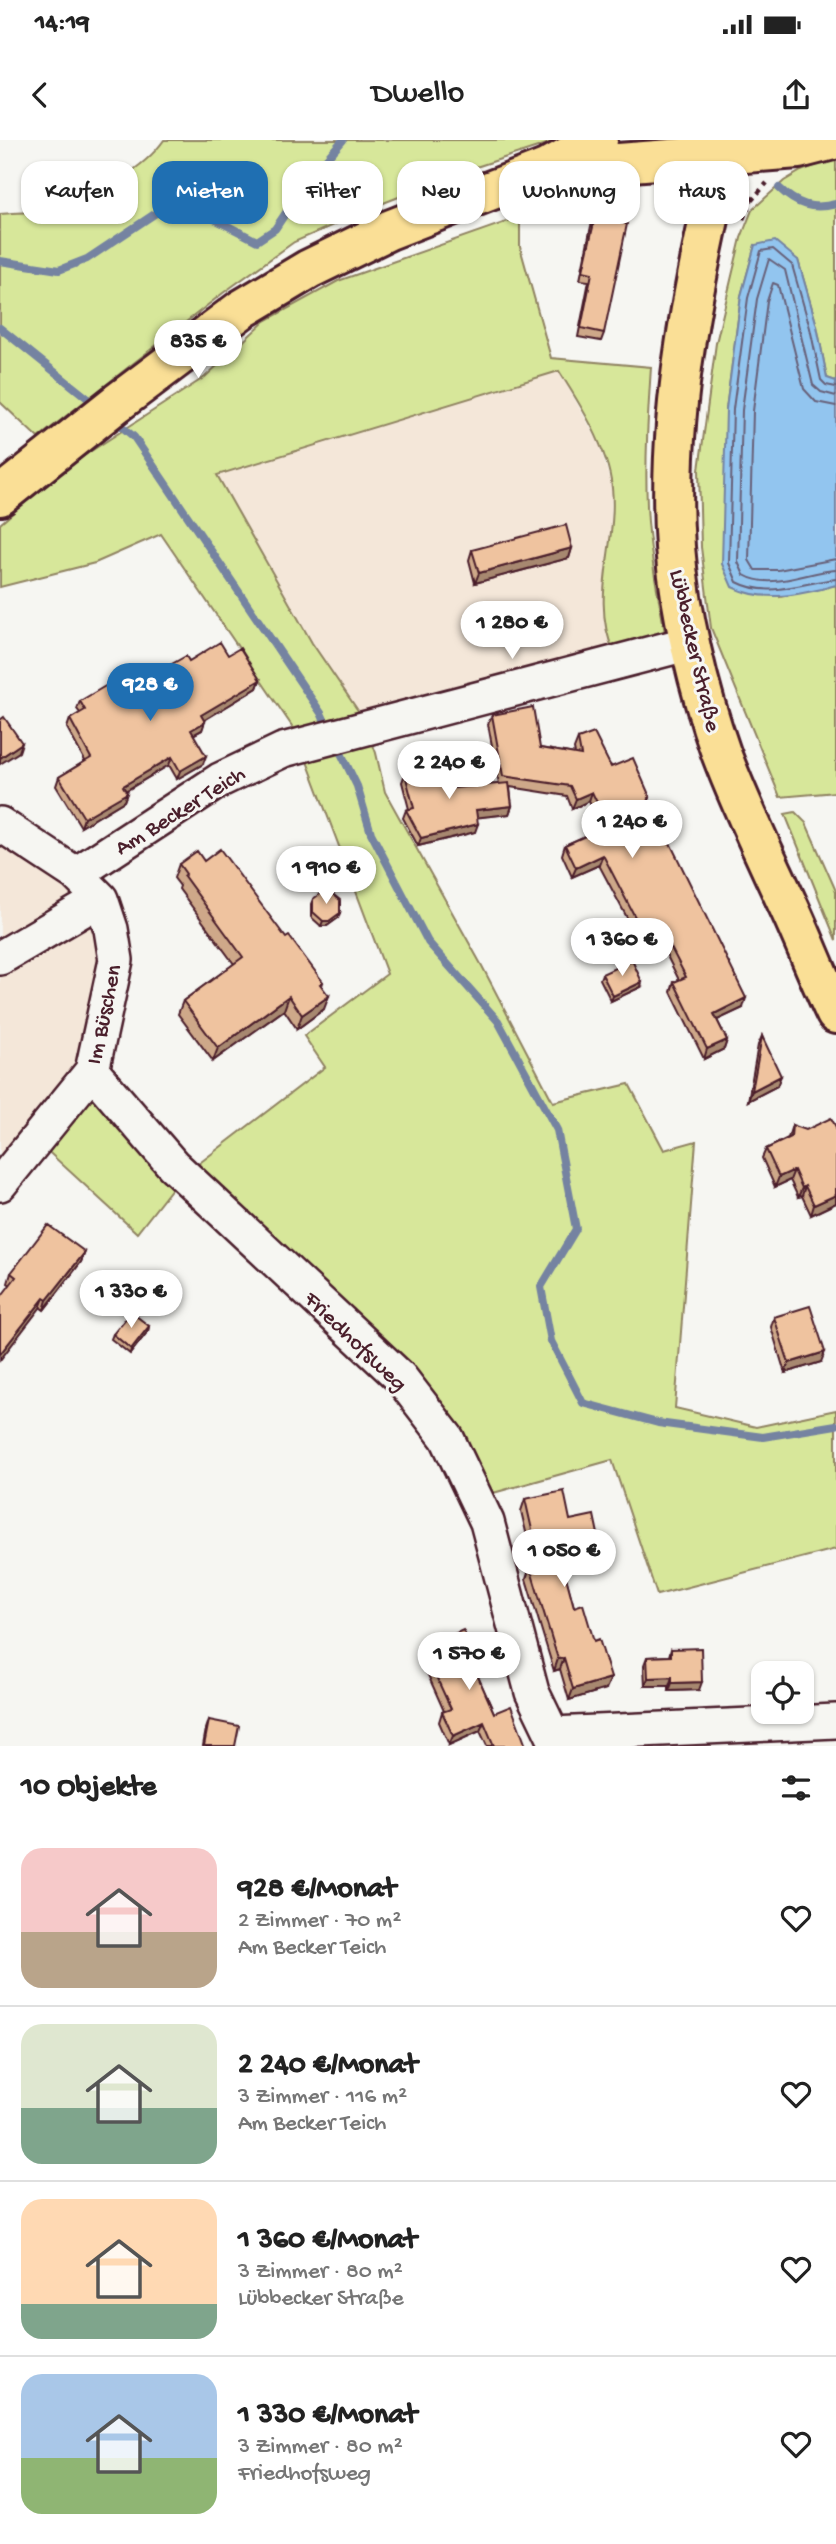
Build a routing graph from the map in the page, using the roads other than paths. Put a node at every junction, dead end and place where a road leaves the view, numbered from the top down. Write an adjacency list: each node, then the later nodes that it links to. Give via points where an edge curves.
1 (598, 140): 4 (main road)
2 (833, 140): 3 (main road, via 798,149)
3 (725, 148): 5 (main road); 8 (main road, Lübbecker Straße, via 686,337 678,399 675,547)
4 (560, 161)
5 (614, 161)
6 (499, 187): 7 (main road, via 389,230 309,269 242,309)
7 (0, 496)
8 (690, 643): 10 (street, Am Becker Teich, via 283,750 220,780); 13 (main road, Lübbecker Straße, via 721,752)
9 (0, 824): 10 (street, Im Büschen)
10 (76, 874): 11 (street, Im Büschen)
11 (101, 900): 12 (street); 14 (street, Im Büschen, via 116,960)
12 (0, 958)
13 (836, 1014)
14 (92, 1071): 15 (street, Im Büschen); 17 (street, Friedhofsweg, via 173,1165 400,1377 447,1438 487,1522 532,1692)
15 (0, 1184)
16 (836, 1721): 17 (street)
17 (556, 1740)

